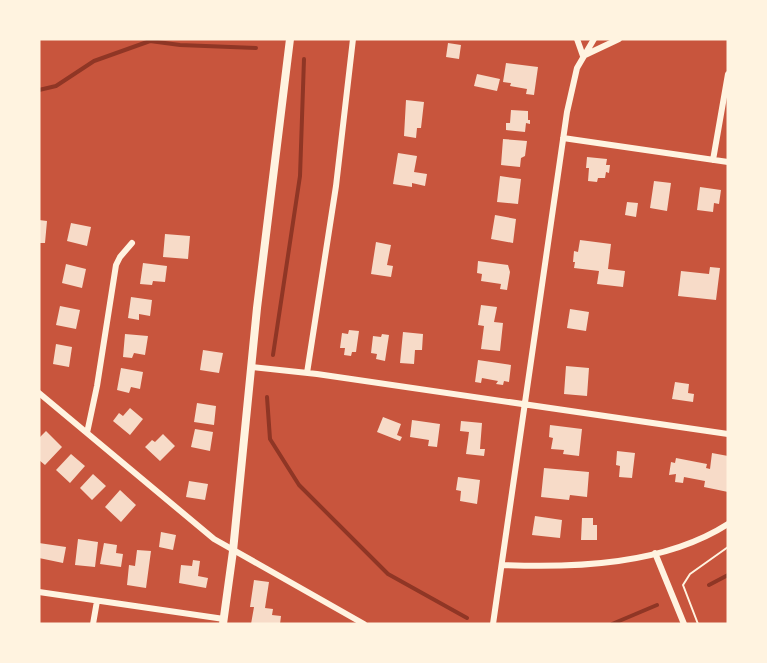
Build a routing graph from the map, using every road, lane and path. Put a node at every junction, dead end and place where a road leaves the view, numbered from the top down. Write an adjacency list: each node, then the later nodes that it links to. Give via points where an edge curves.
1 (290, 39): 12 (street)
2 (353, 39): 13 (street, via 336,186)
3 (577, 39): 6 (street)
4 (594, 39): 6 (street)
5 (619, 39): 6 (street)
6 (583, 56): 8 (street, via 571,90)
7 (728, 74): 9 (street)
8 (563, 138): 9 (street); 15 (street)
9 (713, 160): 10 (street)
10 (728, 162)
11 (132, 243): 16 (street, via 116,265)
12 (252, 367): 13 (street); 20 (street)
13 (307, 373): 15 (street)
14 (39, 393): 16 (street)
15 (525, 405): 17 (street); 22 (street)
16 (87, 434): 20 (street)
17 (728, 434)
18 (728, 524): 21 (street)
19 (728, 547): 30 (path, via 690,574 683,585)
20 (233, 551): 25 (street); 27 (street)
21 (656, 553): 22 (street, via 586,565); 29 (street)
22 (502, 565): 28 (street)
23 (39, 592): 24 (street)
24 (97, 601): 25 (street); 26 (street)
25 (223, 622)
26 (93, 624)
27 (364, 624)
28 (493, 624)
29 (684, 624)
30 (698, 624)

